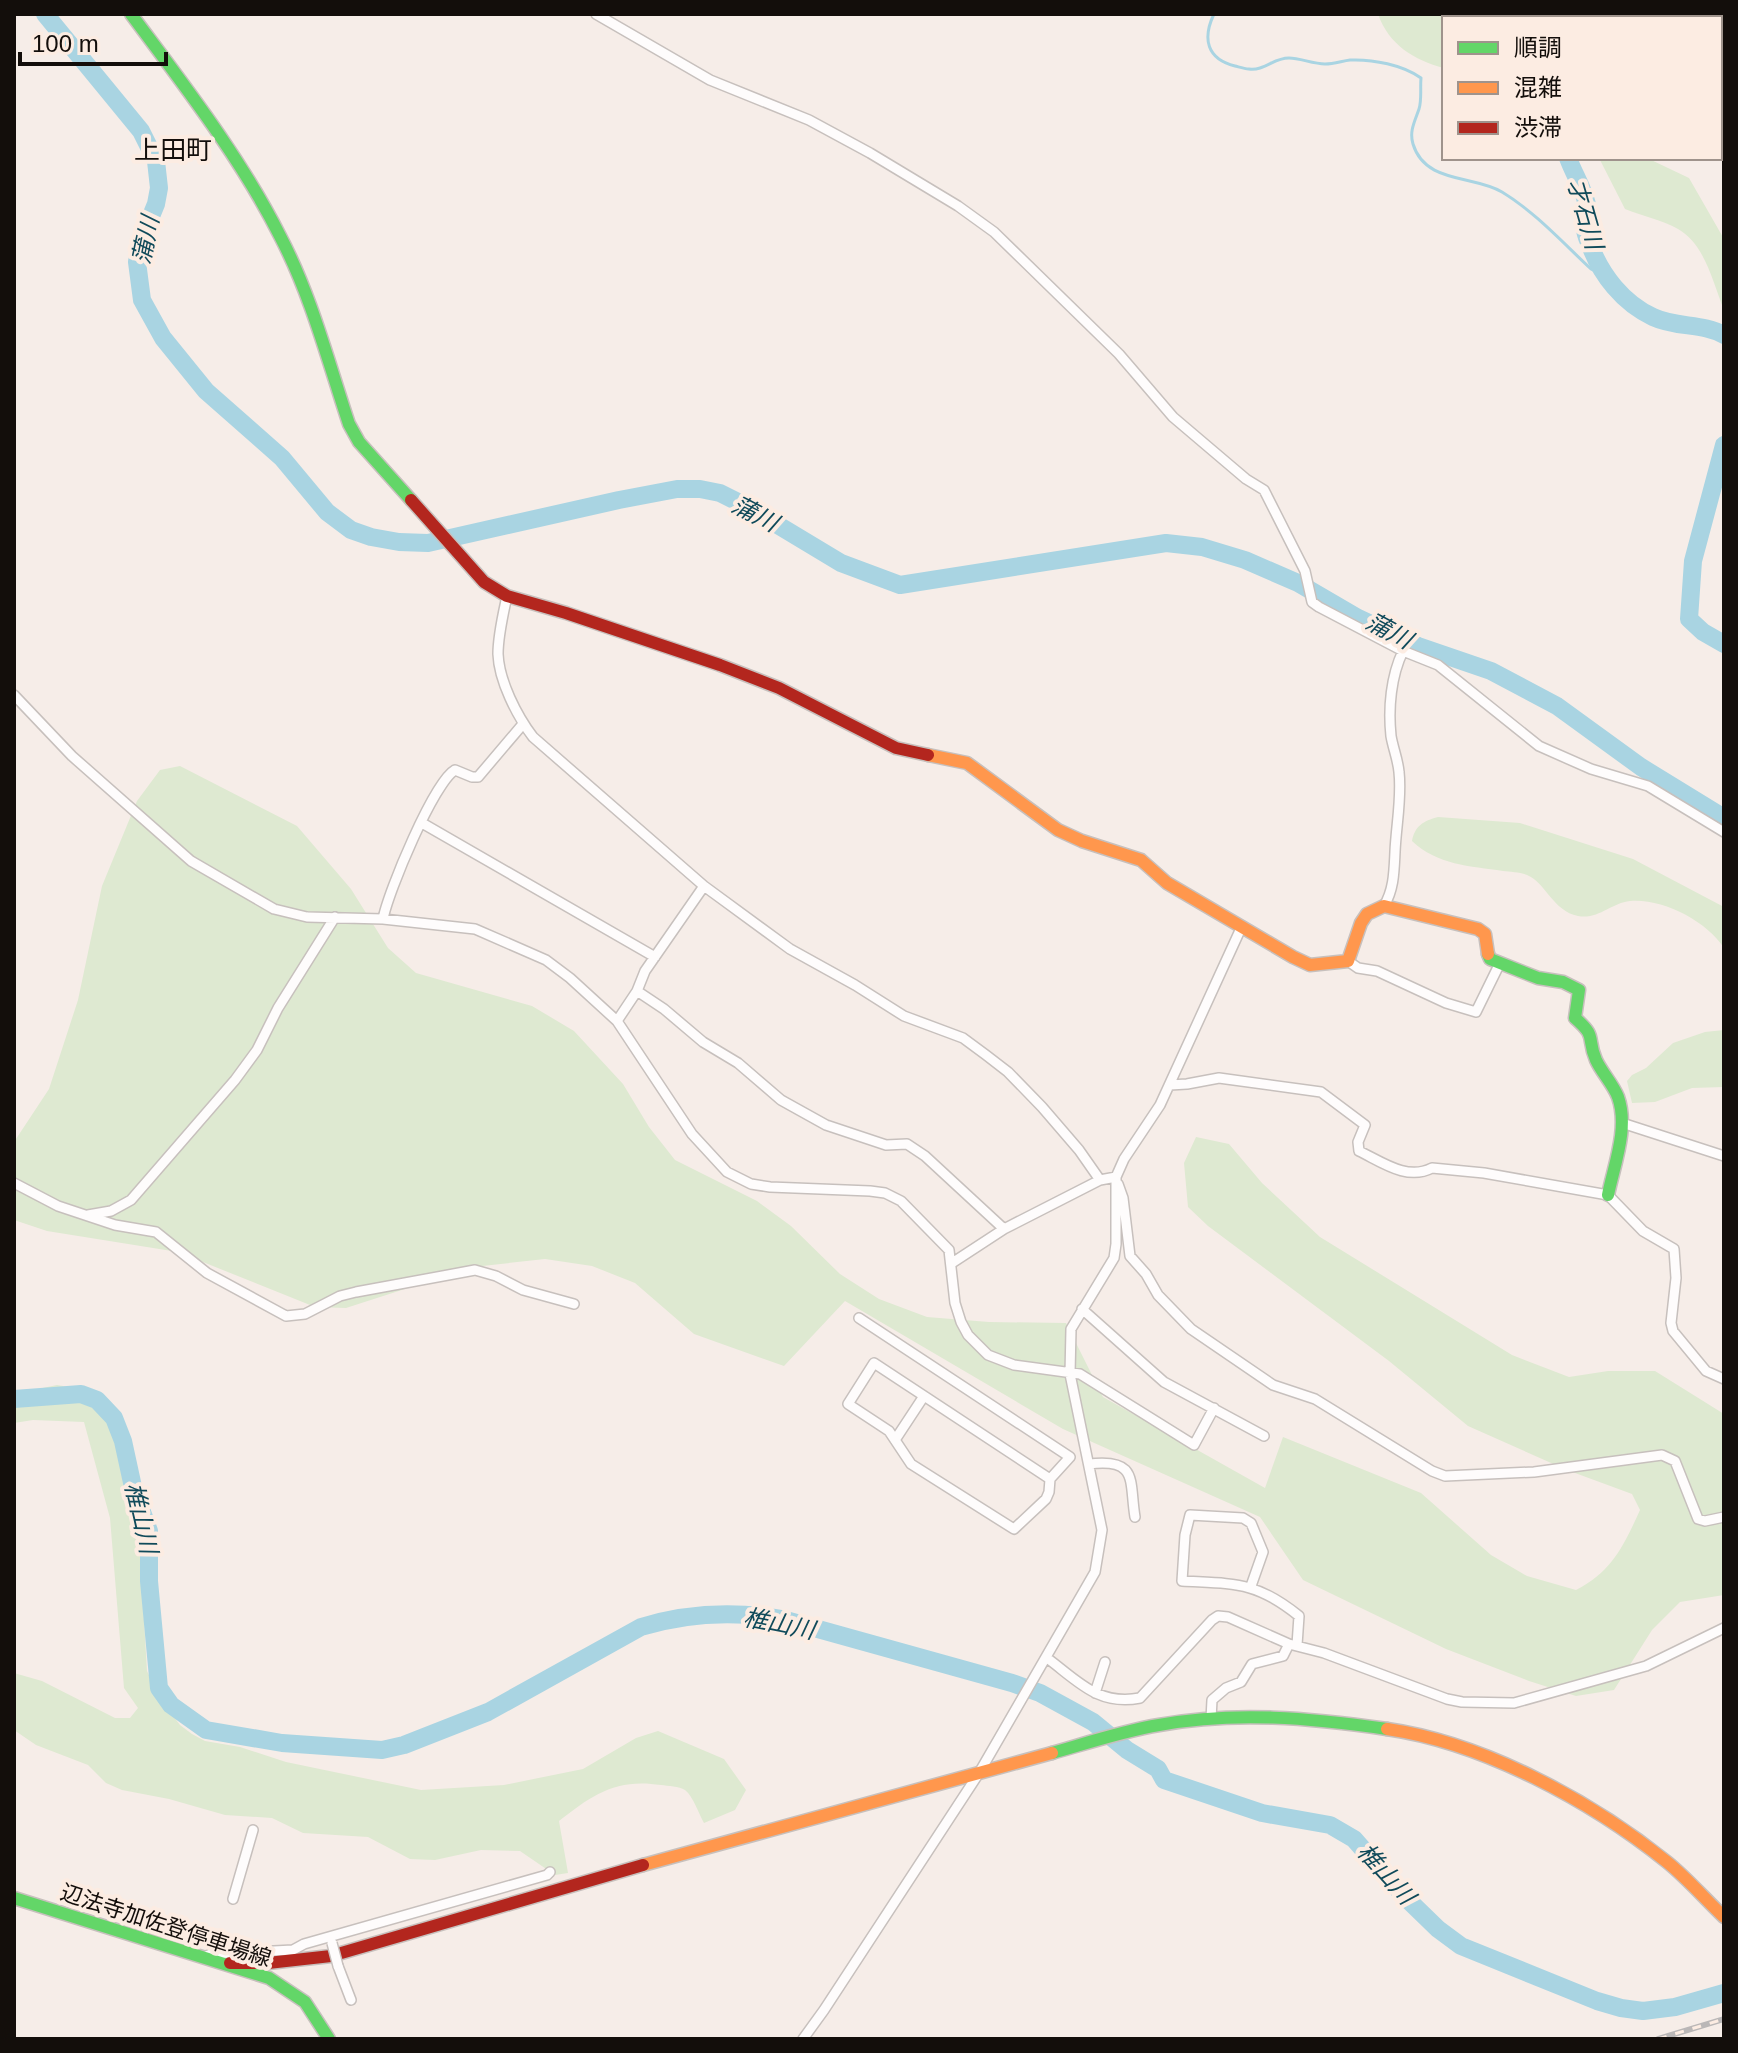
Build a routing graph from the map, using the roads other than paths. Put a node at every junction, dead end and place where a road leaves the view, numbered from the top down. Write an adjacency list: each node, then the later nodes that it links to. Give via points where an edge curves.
1 (131, 14): 3 (street, via 211,122 280,235 359,442 484,582)
2 (596, 14): 4 (street, via 710,80 809,120 870,153 994,232 1119,354 1173,417 1264,490 1305,571 1312,602)
3 (507, 596): 6 (street, via 499,665); 13 (street, via 779,688 896,748 967,763 1058,830 1141,860 1167,883)
4 (1403, 651): 8 (street, via 1447,671 1539,746 1648,786); 10 (street, via 1392,696 1391,738 1399,783 1393,880)
5 (14, 695): 11 (street, via 72,756 191,861 274,909)
6 (523, 724): 7 (street, via 478,777 450,772); 9 (street)
7 (422, 823): 12 (street); 14 (street)
8 (1724, 832)
9 (704, 886): 14 (street); 23 (street, via 790,949 904,1016 963,1038 986,1055 1042,1107)
10 (1384, 906): 15 (street, via 1361,923); 16 (street, via 1478,929 1485,934 1490,959)
11 (335, 917): 12 (street); 26 (street, via 235,1080 131,1200)
12 (383, 919): 18 (street, via 488,932 546,960)
13 (1242, 926): 15 (street, via 1310,965); 19 (street)
14 (655, 957): 17 (street)
15 (1348, 961): 16 (street, via 1476,1012)
16 (1500, 963): 20 (street, via 1579,990 1575,1018 1590,1031 1592,1056 1618,1097)
17 (637, 991): 18 (street); 27 (street, via 781,1100 826,1125 886,1145 911,1146)
18 (617, 1021): 28 (street, via 692,1134 727,1172 770,1187 885,1193 901,1201 940,1239)
19 (1170, 1085): 22 (street); 25 (street, via 1219,1078 1321,1092 1365,1125 1359,1151 1404,1173 1432,1168)
20 (1622, 1123): 21 (street); 25 (street)
21 (1724, 1156)
22 (1116, 1177): 23 (street); 30 (street, via 1114,1258); 42 (street, via 1128,1251 1158,1295 1203,1338 1273,1385 1315,1399 1445,1476 1534,1472 1662,1455 1675,1461 1698,1519)
23 (1100, 1180): 27 (street)
24 (14, 1183): 26 (street)
25 (1608, 1195): 33 (street, via 1643,1231 1674,1249 1673,1331 1706,1371)
26 (87, 1216): 29 (street, via 156,1232 207,1273 286,1316 305,1314 340,1296 468,1270)
27 (1004, 1229): 28 (street)
28 (952, 1263): 32 (street, via 955,1303 978,1347 1014,1365)
29 (574, 1304)
30 (1082, 1309): 32 (street, via 1071,1329); 35 (street, via 1149,1372)
31 (859, 1318): 38 (street)
32 (1070, 1374): 35 (street, via 1080,1374 1194,1445); 39 (street)
33 (1724, 1379)
34 (924, 1396): 37 (street); 37 (street, via 874,1363 848,1404); 40 (street)
35 (1214, 1408): 36 (street)
36 (1264, 1436)
37 (895, 1440): 40 (street, via 911,1464 1014,1529 1046,1499)
38 (1070, 1457): 39 (street); 40 (street)
39 (1088, 1459): 41 (street, via 1129,1473); 46 (street, via 1102,1530 1099,1559)
40 (1050, 1479)
41 (1135, 1517)
42 (1724, 1517)
43 (1251, 1586): 43 (street, via 1182,1581 1190,1515 1251,1523 1263,1552); 45 (street, via 1299,1616)
44 (1724, 1628): 45 (street, via 1646,1666 1514,1703 1447,1699)
45 (1293, 1644): 48 (street, via 1218,1616 1140,1698 1111,1699); 49 (street, via 1283,1656 1252,1664 1241,1682 1212,1700)
46 (1045, 1661): 48 (street); 50 (street)
47 (1105, 1662): 48 (street)
48 (1095, 1693)
49 (1211, 1719): 50 (street, via 1144,1728); 55 (street, via 1350,1722 1479,1754 1547,1783 1606,1817 1667,1862)
50 (979, 1773): 58 (street, via 331,1956); 61 (street)
51 (253, 1830): 54 (street)
52 (550, 1872): 56 (street)
53 (14, 1898): 57 (street, 辺法寺加佐登停車場線)
54 (233, 1899)
55 (1723, 1916)
56 (330, 1941): 57 (street, via 286,1951); 59 (street, bridge)
57 (204, 1957): 58 (street, 辺法寺加佐登停車場線)
58 (230, 1963): 60 (street, 辺法寺加佐登停車場線, via 293,1992 314,2012)
59 (351, 2000)
60 (329, 2039)
61 (803, 2039)

